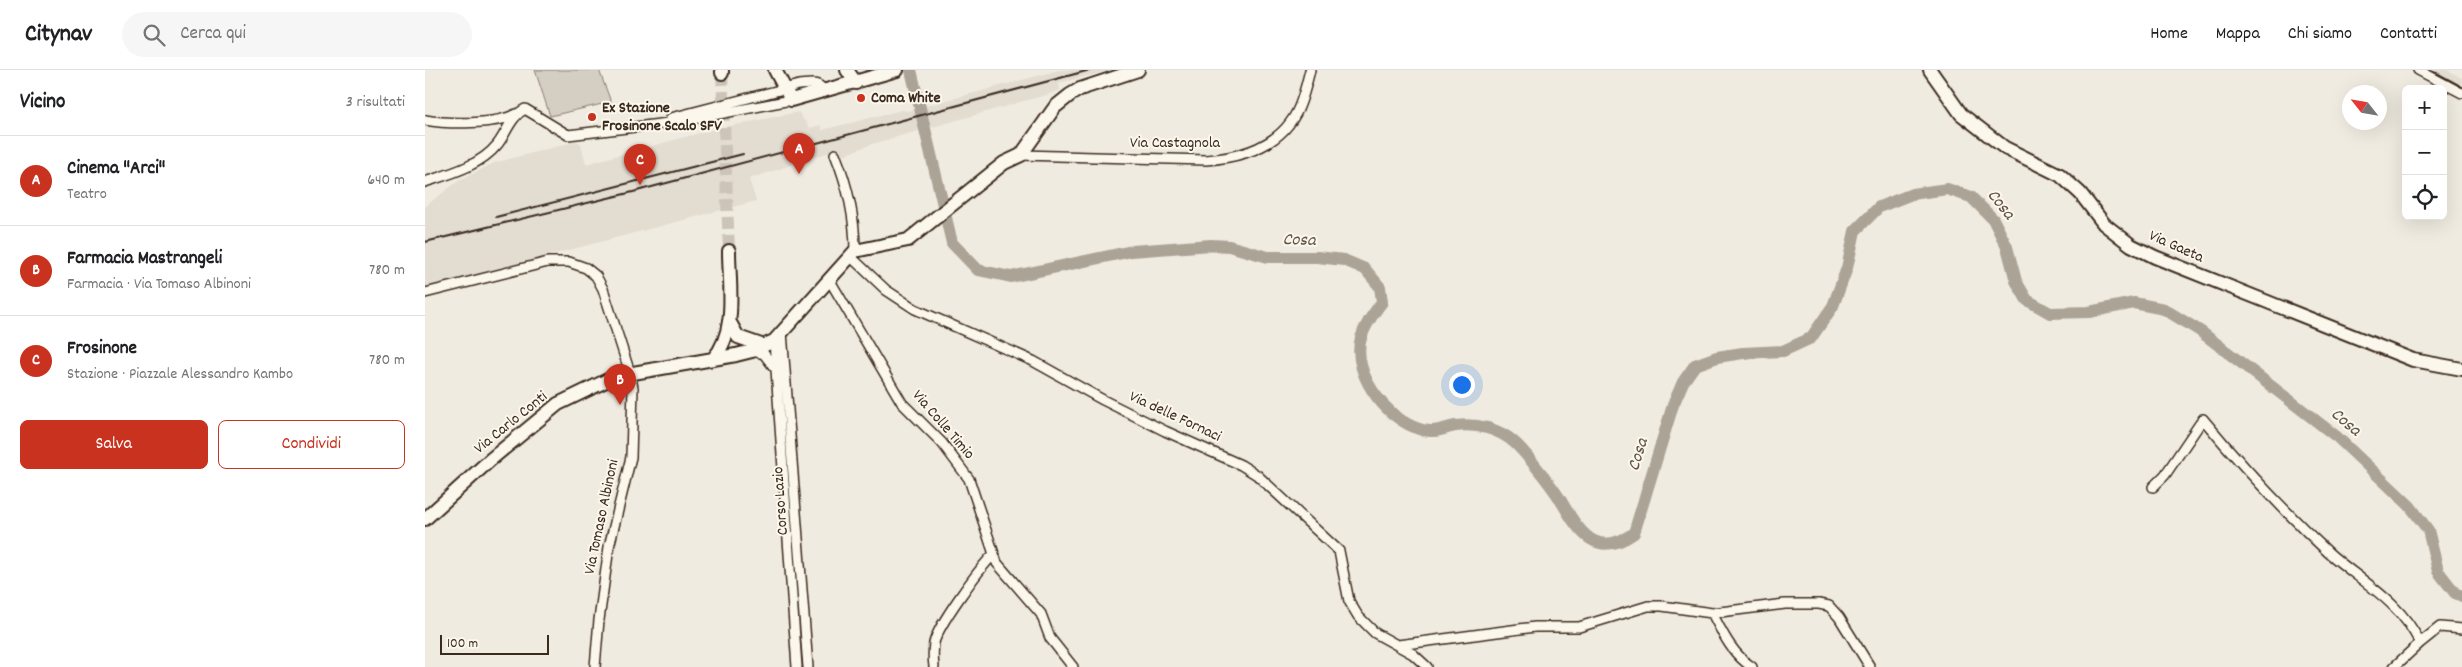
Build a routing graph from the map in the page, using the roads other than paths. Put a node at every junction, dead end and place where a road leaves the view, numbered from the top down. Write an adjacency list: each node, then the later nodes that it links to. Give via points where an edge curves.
1 (775, 70): 9 (street)
2 (847, 70): 8 (street)
3 (897, 70): 8 (street)
4 (1138, 70): 19 (street, via 1080,89 1062,101)
5 (1310, 70): 19 (street, Via Castagnola, via 1298,108 1283,130 1262,147 1233,158)
6 (1931, 70): 30 (street, Via Gaeta, via 1961,114 2005,148 2060,175 2080,193 2104,224 2131,244 2155,257 2413,360)
7 (2418, 70): 11 (street)
8 (856, 84): 10 (street)
9 (783, 89): 10 (street, via 817,83); 12 (street); 17 (street)
10 (825, 92): 12 (street)
11 (2462, 94)
12 (791, 100): 17 (street)
13 (518, 113): 14 (street); 16 (street); 17 (street, via 525,109 569,135)
14 (500, 119): 15 (street); 16 (street)
15 (425, 120)
16 (507, 129): 20 (street, via 498,144 483,158)
17 (631, 129)
18 (835, 154): 22 (street, via 854,214)
19 (1021, 155): 22 (street, via 1004,163 918,234 899,243)
20 (425, 182)
21 (729, 251): 25 (street)
22 (853, 254): 23 (street); 38 (street, Via delle Fornaci, via 886,290 915,309 1033,361 1103,400 1241,464 1257,475 1339,552 1349,601 1358,616 1375,633)
23 (829, 279): 26 (street); 34 (street, Via Colle Timio, via 902,403 942,443 969,479)
24 (425, 293): 31 (street, Via Tomaso Albinoni, via 548,262 569,262 586,268 596,276 603,289)
25 (732, 338): 26 (street); 27 (street); 28 (street)
26 (768, 343): 27 (street, Via Carlo Conti); 29 (street, Corso Lazio); 29 (street, via 763,354); 41 (street, Corso Lazio)
27 (736, 355): 28 (street, Via Carlo Conti)
28 (713, 359): 31 (street, Via Carlo Conti)
29 (776, 370): 40 (street, Corso Lazio)
30 (2462, 370)
31 (631, 373): 33 (street, Via Carlo Conti, via 616,376 558,404); 39 (street, Via Tomaso Albinoni, via 631,457 609,547)
32 (2153, 487): 37 (street, via 2165,475 2203,419 2235,458 2330,553 2405,616)
33 (425, 519)
34 (993, 555): 42 (street, via 962,593 939,632 934,642); 43 (street, Via Colle Timio, via 1041,614 1050,638)
35 (1712, 613): 38 (street, via 1648,606 1579,627 1535,626 1414,645); 45 (street, via 1733,650); 46 (street, via 1785,604 1829,606)
36 (2462, 629): 37 (street, via 2440,627)
37 (2420, 643): 47 (street)
38 (1395, 645): 44 (street, Via delle Fornaci, via 1413,654)
39 (595, 667)
40 (797, 667)
41 (808, 667)
42 (934, 667)
43 (1073, 667)
44 (1427, 667)
45 (1752, 667)
46 (1870, 667)
47 (2394, 667)

